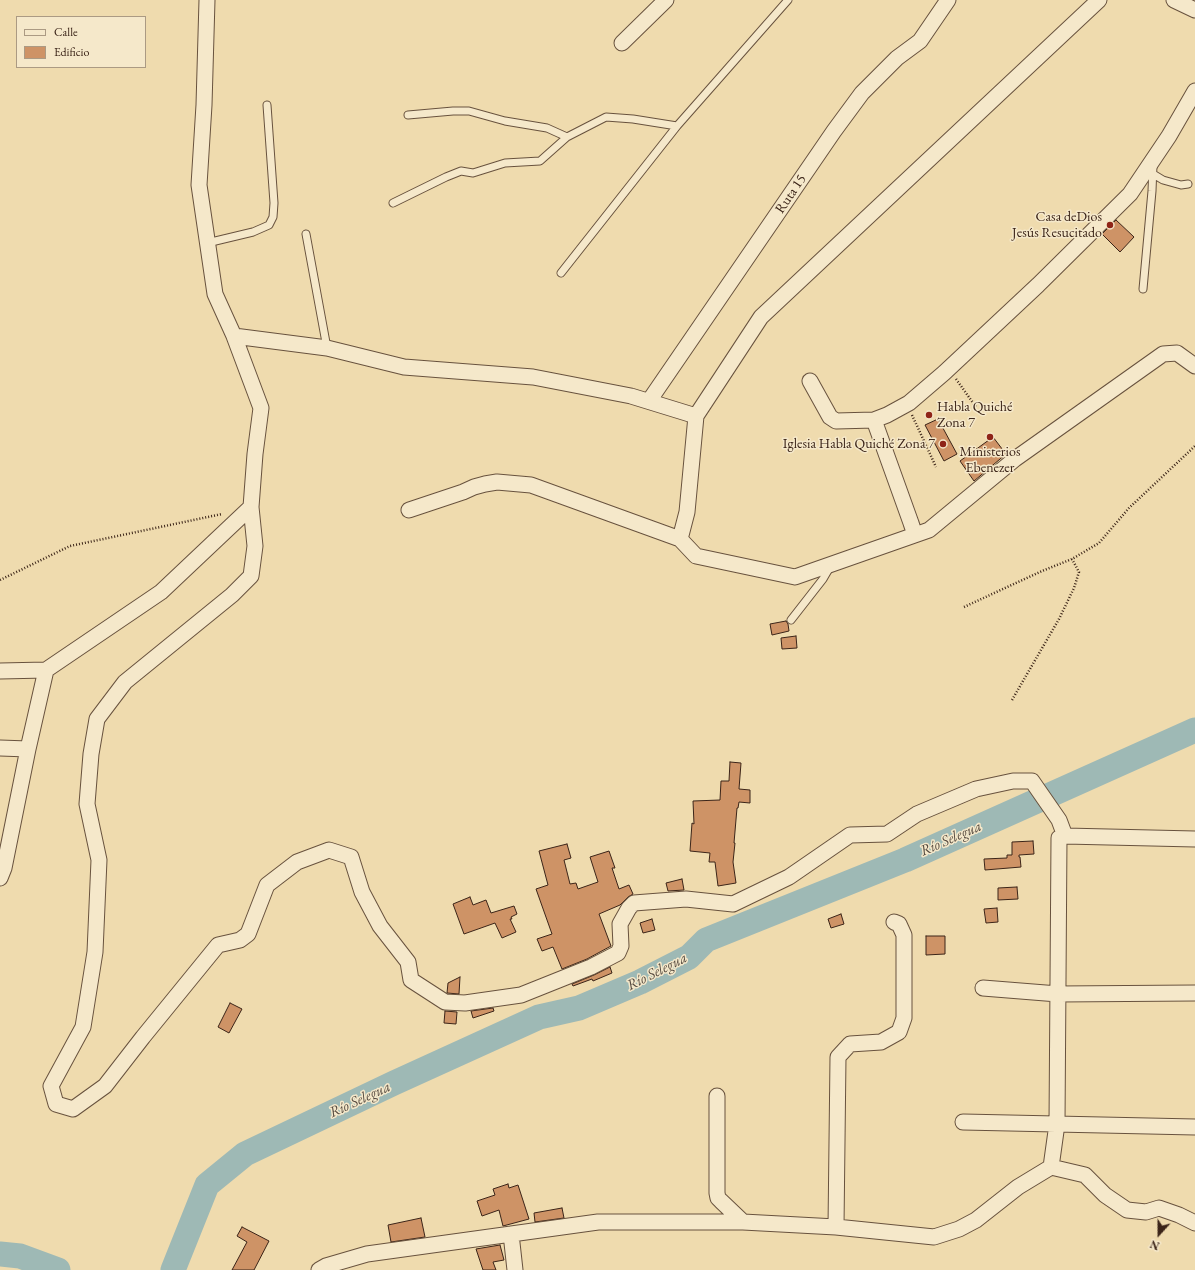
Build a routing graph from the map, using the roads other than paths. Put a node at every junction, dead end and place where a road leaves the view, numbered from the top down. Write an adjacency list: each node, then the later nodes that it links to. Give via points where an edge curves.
1 (206, 0): 18 (street, via 199,185)
2 (666, 0): 8 (street)
3 (788, 0): 12 (lane)
4 (948, 0): 25 (street, Ruta 15, via 920,40 897,58 862,93)
5 (1099, 0): 26 (street, via 761,317)
6 (1174, 0): 7 (street)
7 (1195, 10)
8 (622, 43)
9 (1195, 91): 14 (street)
10 (267, 105): 18 (lane, via 273,217 269,225 258,230)
11 (408, 115): 13 (lane, via 469,111 547,128)
12 (677, 126): 13 (lane, via 606,117); 19 (lane)
13 (567, 137): 16 (lane, via 540,161 505,163 473,173 461,172)
14 (1153, 167): 15 (lane, via 1163,180 1181,185); 20 (lane); 27 (street, via 1130,194 1038,285 948,369 907,404)
15 (1188, 184)
16 (393, 203)
17 (306, 234): 22 (lane)
18 (207, 243): 21 (street, via 215,294)
19 (561, 273)
20 (1144, 289)
21 (234, 336): 22 (street); 28 (street, via 261,408)
22 (327, 348): 25 (street, via 404,367 534,377)
23 (1195, 366): 30 (street, via 1177,353 1163,354 1015,459 929,530)
24 (810, 381): 27 (street, via 830,417 836,421)
25 (649, 401): 26 (street)
26 (696, 416): 31 (street, via 687,512)
27 (874, 420): 30 (street)
28 (252, 508): 34 (street, via 161,592); 38 (street, via 255,546 251,576 232,595 125,682 97,719 87,804 99,860 95,952 83,1027 51,1086 56,1104 73,1109 105,1086 218,945 240,940 248,934 267,886 297,862 329,850 351,857 362,892 380,926 408,962 411,980 445,1002 465,1003 522,995 591,967 618,953 621,946 620,924 634,903 686,899 733,904 789,876 850,835 887,834 917,814 976,789 1014,781 1032,781 1059,820)
29 (409, 510): 31 (street, via 485,484 496,482 531,485)
30 (915, 535): 32 (street)
31 (680, 539): 32 (street, via 696,556 795,577)
32 (832, 564): 33 (lane)
33 (791, 620)
34 (46, 670): 35 (street); 37 (street)
35 (0, 671)
36 (0, 748): 37 (street)
37 (28, 749): 40 (street)
38 (1065, 836): 39 (street); 43 (street, via 1059,838)
39 (1195, 839)
40 (0, 878)
41 (894, 922): 52 (street, via 899,924 904,935 904,1018 899,1032 881,1042 850,1044 838,1057)
42 (983, 988): 43 (street)
43 (1058, 994): 44 (street); 47 (street)
44 (1195, 994)
45 (717, 1096): 50 (street, via 718,1198)
46 (963, 1122): 47 (street)
47 (1057, 1124): 48 (street); 49 (street)
48 (1195, 1127)
49 (1051, 1167): 51 (street, via 1085,1175 1105,1195 1127,1210 1146,1212 1159,1208); 52 (street, via 1018,1187 976,1220 959,1229 934,1236)
50 (743, 1222): 52 (street); 53 (street, via 598,1222)
51 (1195, 1223)
52 (836, 1227)
53 (511, 1234): 54 (street, via 367,1254); 55 (street)
54 (319, 1270)
55 (515, 1270)

